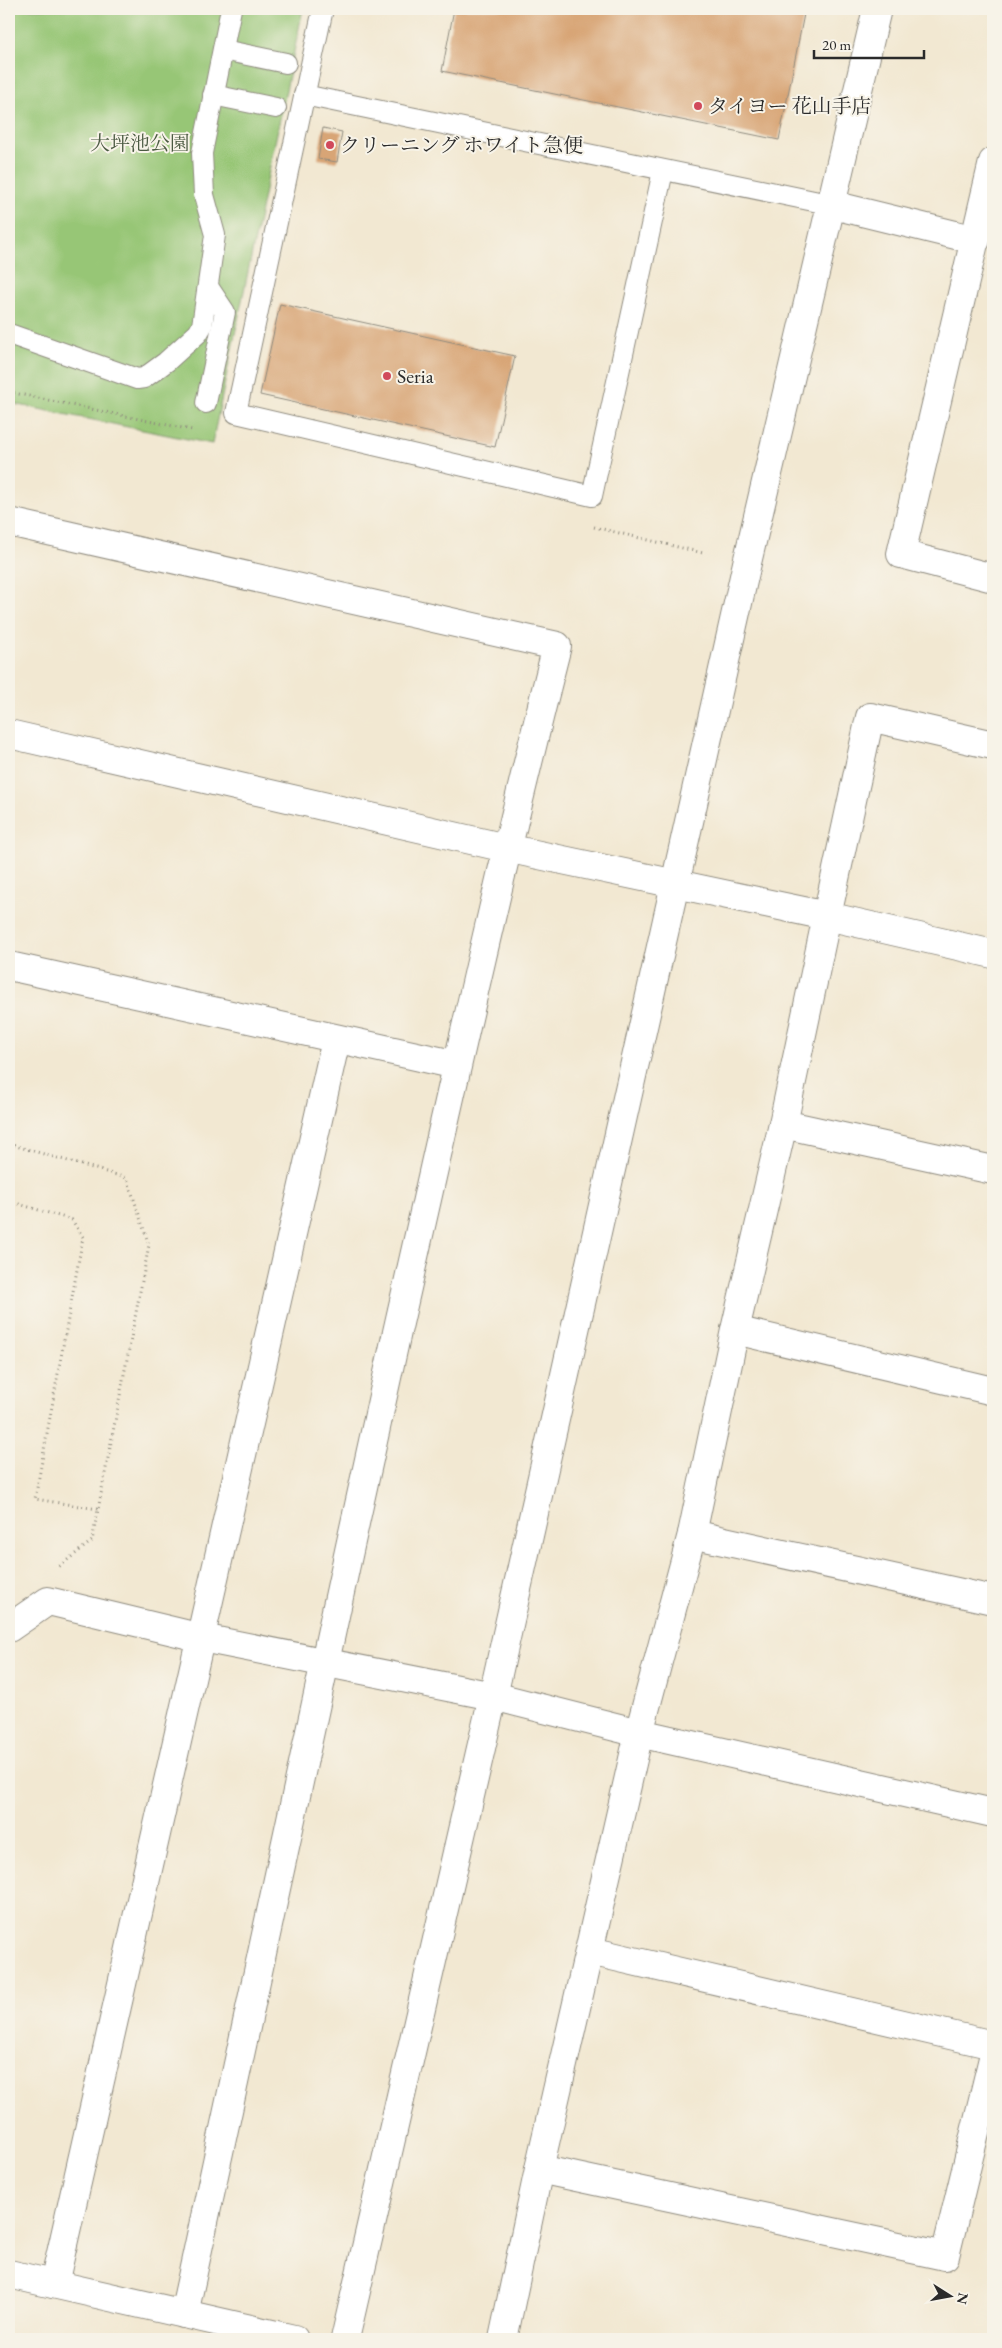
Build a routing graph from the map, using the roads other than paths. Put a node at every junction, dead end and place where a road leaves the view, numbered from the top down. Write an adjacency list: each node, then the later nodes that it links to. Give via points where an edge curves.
1 (231, 9): 4 (lane)
2 (323, 9): 7 (lane)
3 (877, 9): 11 (street)
4 (223, 50): 5 (lane); 6 (lane)
5 (286, 63)
6 (213, 95): 8 (lane); 13 (lane, via 202,153 204,195 215,235)
7 (304, 96): 10 (lane); 10 (lane, via 236,413 592,496)
8 (276, 108)
9 (993, 162): 12 (street)
10 (663, 171): 11 (lane)
11 (832, 205): 12 (street); 21 (street)
12 (976, 240): 17 (street, via 901,554)
13 (209, 288): 14 (lane, via 198,333 144,378 137,379); 15 (lane, via 226,312)
14 (9, 334)
15 (206, 403)
16 (9, 522): 20 (street, via 557,646)
17 (993, 578)
18 (9, 734): 20 (street)
19 (993, 745): 22 (street, via 870,717)
20 (506, 848): 21 (street); 26 (street)
21 (675, 884): 22 (street); 36 (street)
22 (827, 916): 23 (street); 27 (street)
23 (993, 954)
24 (9, 966): 25 (street)
25 (336, 1040): 26 (street); 34 (street)
26 (457, 1065): 35 (street)
27 (783, 1124): 28 (street); 29 (street)
28 (993, 1170)
29 (734, 1330): 30 (street); 31 (street)
30 (993, 1391)
31 (692, 1534): 32 (street); 37 (street)
32 (993, 1600)
33 (9, 1628): 34 (street, via 48,1601)
34 (202, 1638): 35 (street); 44 (street)
35 (324, 1664): 36 (street); 45 (street)
36 (493, 1696): 37 (street); 47 (street)
37 (639, 1733): 38 (street); 39 (street)
38 (993, 1813)
39 (590, 1951): 40 (street); 42 (street)
40 (993, 2045)
41 (993, 2058): 42 (street, via 945,2256)
42 (539, 2169): 48 (street)
43 (9, 2274): 44 (street)
44 (54, 2284): 45 (street)
45 (184, 2314): 46 (street)
46 (294, 2339)
47 (345, 2339)
48 (503, 2339)

